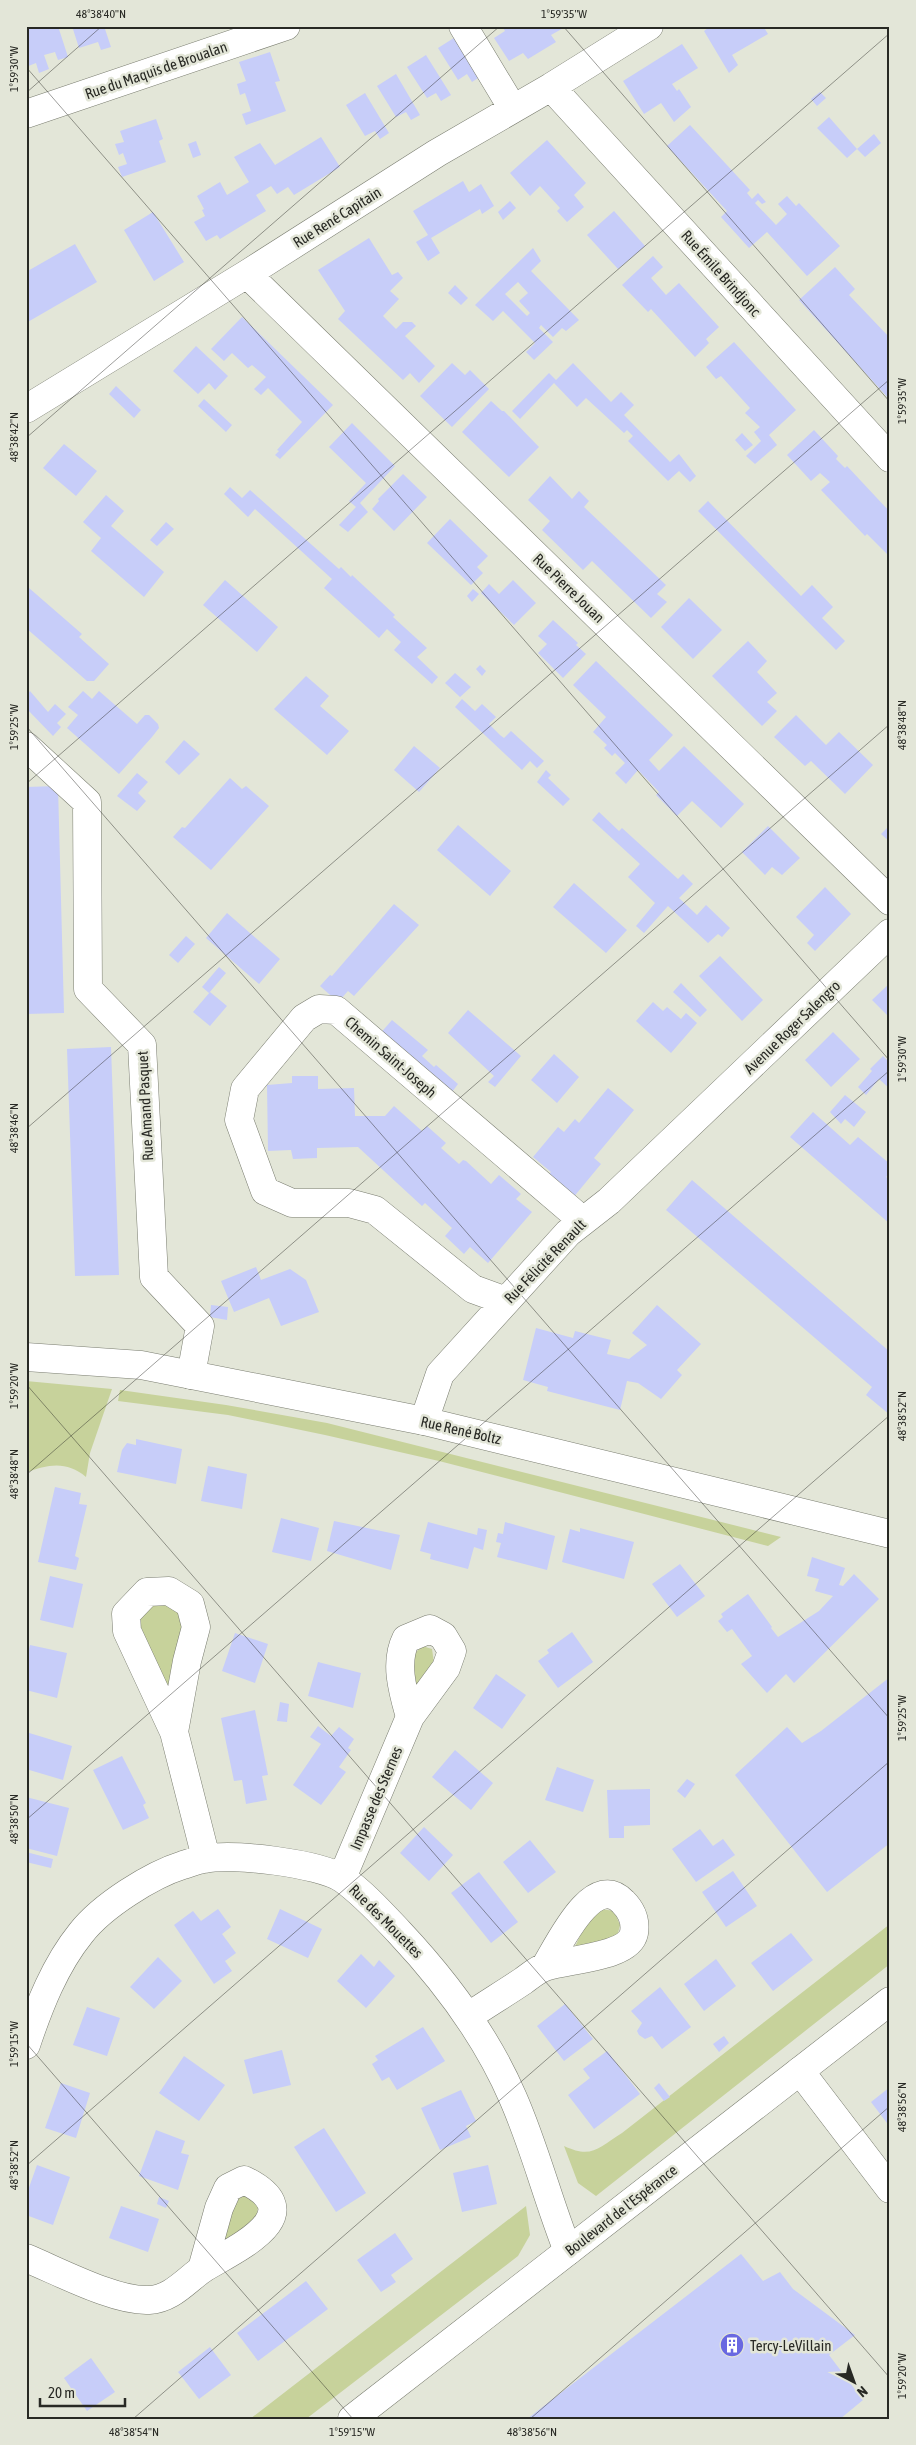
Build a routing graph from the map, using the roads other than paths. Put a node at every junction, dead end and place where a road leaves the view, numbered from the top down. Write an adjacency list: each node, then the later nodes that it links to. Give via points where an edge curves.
1 (286, 26): 6 (street, Rue du Maquis de Broualan)
2 (462, 26): 5 (street)
3 (649, 26): 4 (street, Rue René Capitain)
4 (551, 87): 5 (street, Rue René Capitain); 9 (street, Rue Émile Brindjonc)
5 (513, 109): 7 (street, Rue René Capitain)
6 (26, 114)
7 (248, 274): 8 (street, Rue René Capitain); 11 (street, Rue Pierre Jouan)
8 (26, 409)
9 (890, 458)
10 (26, 746): 17 (street, Rue Amand Pasquet, via 87,802 88,989 142,1045 154,1276 200,1326)
11 (890, 901)
12 (890, 933): 13 (street, Avenue Roger Salengro)
13 (694, 1121): 14 (street, Rue Félicité Renault, via 610,1201)
14 (582, 1220): 15 (street, Rue Félicité Renault); 15 (street, Chemin Saint-Joseph, via 336,1010 319,1010 304,1018 245,1089 239,1120 265,1191 292,1203 349,1204 375,1210 473,1289)
15 (506, 1301): 18 (street, Rue Félicité Renault, via 440,1374)
16 (26, 1357): 17 (street, Rue René Boltz, via 141,1366)
17 (191, 1375): 18 (street, Rue René Boltz)
18 (424, 1421): 19 (street, Rue René Boltz)
19 (890, 1534)
20 (410, 1717): 23 (street, Impasse des Sternes)
21 (174, 1732): 22 (street)
22 (206, 1858): 23 (street, Rue des Mouettes, via 254,1859 313,1867); 27 (street, Rue des Mouettes, via 146,1880 112,1904 82,1932 64,1958 38,2010)
23 (342, 1878): 26 (street, Rue des Mouettes, via 372,1904 432,1968)
24 (544, 1967): 26 (street)
25 (890, 2001): 28 (street, Boulevard de l'Espérance)
26 (469, 2016): 30 (street, Rue des Mouettes, via 512,2095 531,2140)
27 (26, 2045)
28 (800, 2071): 29 (street); 30 (street, Boulevard de l'Espérance)
29 (890, 2189)
30 (568, 2251): 33 (street, Boulevard de l'Espérance)
31 (26, 2258): 32 (street, via 118,2296 149,2300 174,2292)
32 (202, 2269)
33 (352, 2419)

